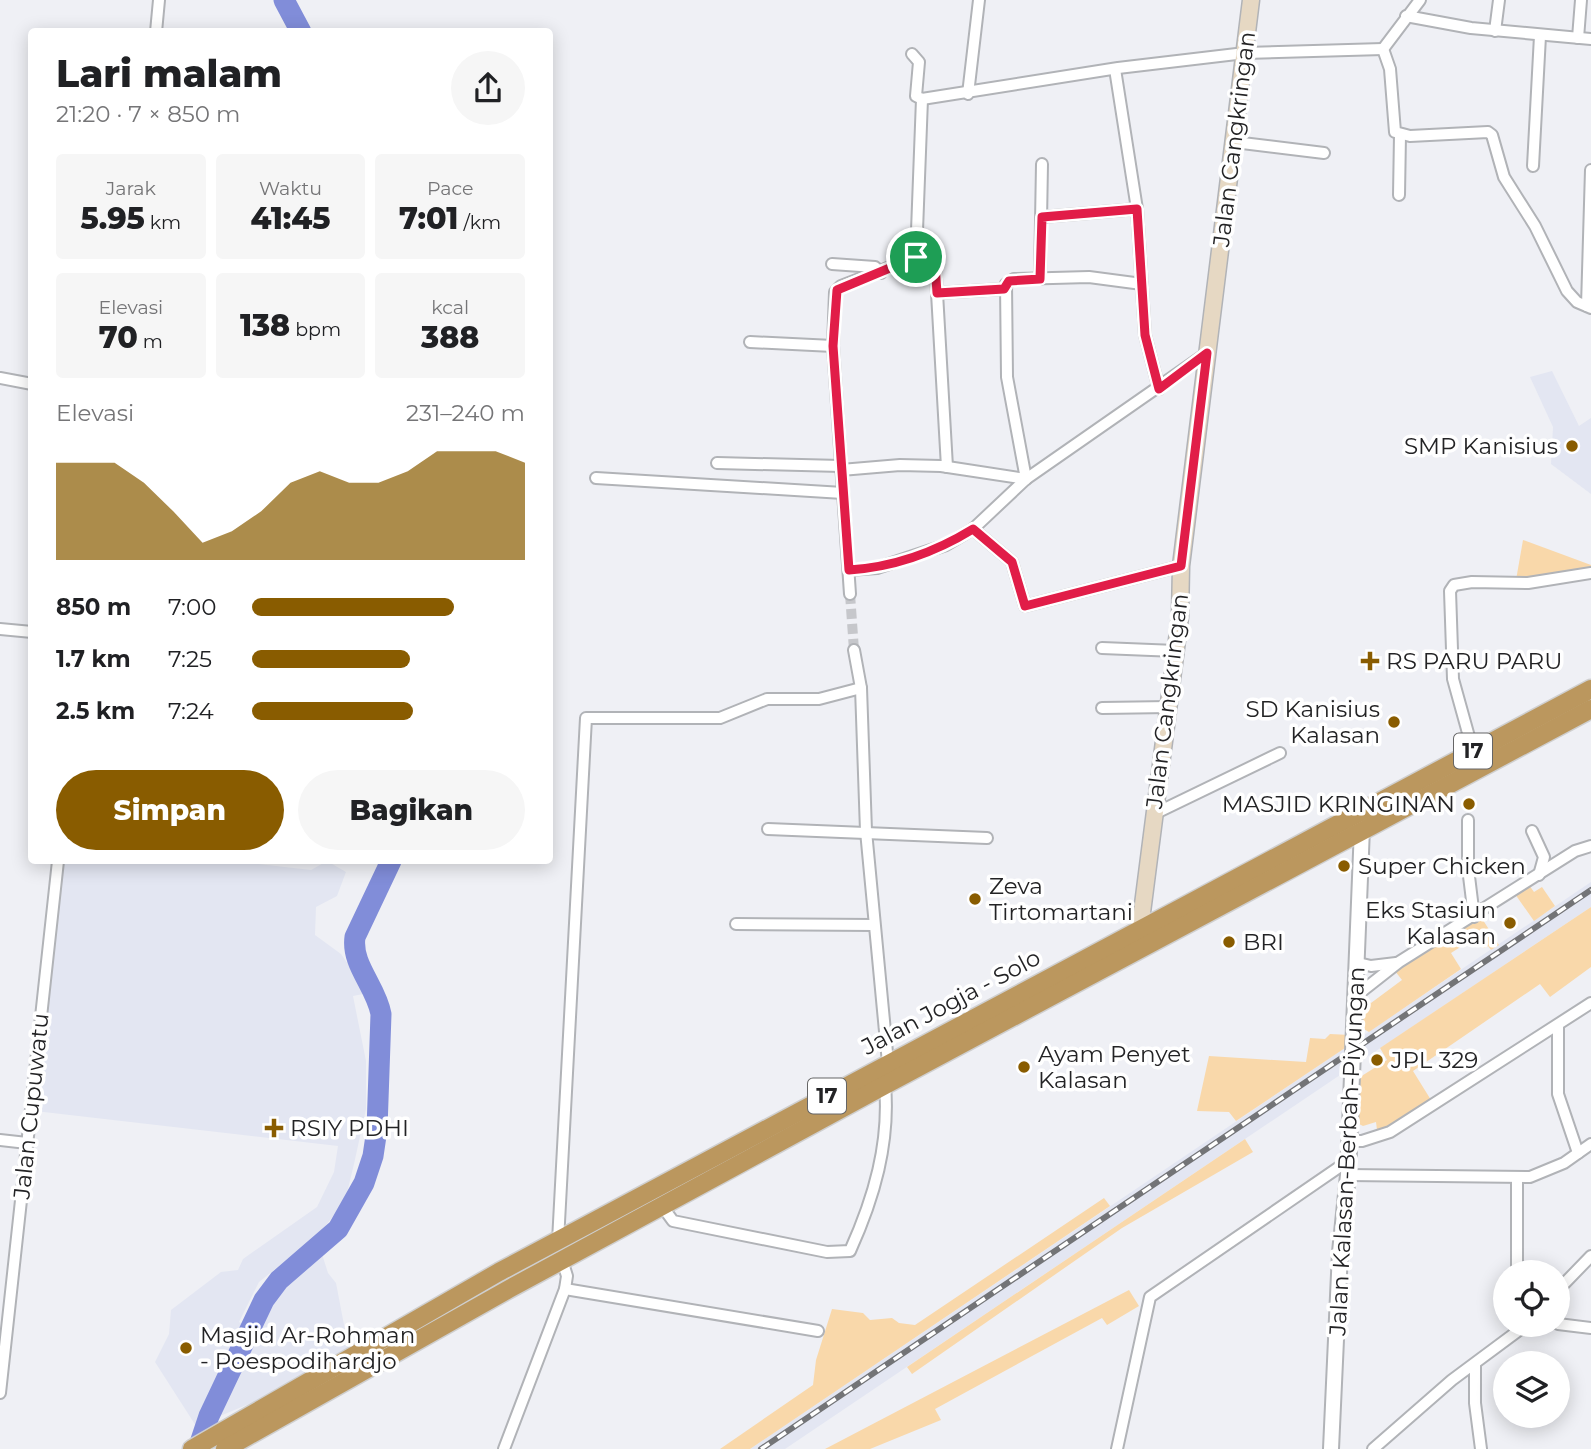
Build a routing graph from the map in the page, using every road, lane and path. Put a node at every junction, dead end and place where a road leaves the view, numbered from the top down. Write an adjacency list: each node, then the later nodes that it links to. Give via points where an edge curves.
1 (159, 0): 8 (street)
2 (979, 0): 17 (street)
3 (1251, 0): 14 (main road, Jalan Cangkringan)
4 (1420, 0): 7 (street)
5 (1499, 0): 9 (street)
6 (1581, 0): 11 (street)
7 (1406, 16): 9 (street); 13 (street)
8 (156, 28)
9 (1495, 31): 10 (street)
10 (1540, 36): 11 (street); 23 (street)
11 (1578, 38): 12 (street)
12 (1591, 39)
13 (1383, 49): 14 (street); 19 (street, via 1390,67 1394,129)
14 (1245, 53): 16 (street); 20 (main road, Jalan Cangkringan)
15 (912, 54): 18 (street, via 919,62 916,96)
16 (1115, 69): 17 (street); 26 (street)
17 (968, 94): 18 (street)
18 (922, 99): 28 (street)
19 (1400, 135): 25 (street); 35 (street, via 1492,135 1507,185 1535,226 1567,291)
20 (1234, 142): 21 (street); 38 (main road, Jalan Cangkringan)
21 (1324, 153)
22 (1042, 164): 27 (street)
23 (1534, 166)
24 (1591, 170): 35 (street)
25 (1399, 195)
26 (1137, 209): 27 (street); 32 (street)
27 (1042, 217): 31 (street)
28 (916, 257): 30 (street); 34 (street, via 935,264)
29 (832, 264): 30 (street, via 875,267)
30 (881, 272): 37 (street, via 835,292)
31 (1040, 279): 32 (street, via 1089,277); 33 (street, via 1009,281)
32 (1142, 284): 41 (street, via 1145,335)
33 (1004, 289): 34 (street); 46 (street, via 1007,376)
34 (937, 293): 43 (street)
35 (1589, 307)
36 (750, 342): 37 (street)
37 (833, 346): 44 (street)
38 (1207, 353): 41 (street); 49 (main road, Jalan Cangkringan)
39 (0, 378): 40 (street)
40 (28, 383)
41 (1159, 389): 46 (street)
42 (717, 463): 44 (street)
43 (947, 467): 44 (street); 46 (street)
44 (841, 468): 47 (street)
45 (596, 478): 47 (street)
46 (1026, 479): 48 (street)
47 (844, 494): 50 (street)
48 (973, 529): 49 (street, via 1012,562 1025,606); 50 (street, via 917,558)
49 (1181, 566): 57 (main road, Jalan Cangkringan)
50 (849, 570): 52 (street)
51 (1591, 573): 63 (street, via 1528,583 1472,582 1454,585 1450,591 1452,679)
52 (850, 594)
53 (0, 629): 54 (street)
54 (28, 632)
55 (1102, 648): 57 (street)
56 (854, 650): 58 (street)
57 (1176, 651): 60 (main road, Jalan Cangkringan)
58 (861, 688): 69 (street); 94 (street, via 819,699 767,699 720,718 586,718)
59 (1591, 690): 63 (highway, Jalan Jogja - Solo / 17)
60 (1169, 707): 61 (street); 65 (main road, Jalan Cangkringan)
61 (1102, 708)
62 (1591, 709): 66 (highway, Jalan Jogja - Solo / 17)
63 (1473, 751): 66 (highway, Jalan Jogja - Solo / 17)
64 (1280, 753): 65 (street)
65 (1154, 814): 78 (main road, Jalan Cangkringan)
66 (1358, 820): 78 (highway, Jalan Jogja - Solo / 17); 80 (street, Jalan Kalasan-Berbah-Piyungan)
67 (1468, 820): 75 (street)
68 (768, 829): 69 (street)
69 (866, 831): 71 (street); 77 (street)
70 (1532, 831): 74 (street, via 1544,857)
71 (987, 838)
72 (1591, 846): 74 (street)
73 (58, 864): 88 (street, Jalan Cupuwatu)
74 (1539, 875): 75 (street)
75 (1474, 917): 79 (street)
76 (736, 924): 77 (street)
77 (874, 925): 84 (street)
78 (1144, 935): 84 (highway, Jalan Jogja - Solo / 17); 85 (highway, Jalan Jogja - Solo / 17)
79 (1399, 962): 80 (street); 81 (street)
80 (1358, 963): 81 (street, Jalan Kalasan-Berbah-Piyungan)
81 (1357, 995): 87 (street, Jalan Kalasan-Berbah-Piyungan)
82 (1591, 1003): 83 (street)
83 (1558, 1027): 87 (street, via 1390,1132); 90 (street, via 1558,1094)
84 (888, 1063): 94 (highway, Jalan Jogja - Solo / 17)
85 (884, 1085): 93 (highway, Jalan Jogja - Solo / 17); 93 (street, via 880,1166 850,1251 827,1252 673,1221)
86 (0, 1140): 88 (street)
87 (1349, 1141): 91 (street, Jalan Kalasan-Berbah-Piyungan)
88 (27, 1143): 107 (street, Jalan Cupuwatu)
89 (1591, 1144): 90 (street)
90 (1578, 1153): 92 (street, via 1547,1171)
91 (1348, 1168): 92 (street); 111 (street, via 1150,1297); 112 (street, Jalan Kalasan-Berbah-Piyungan)
92 (1517, 1179): 97 (street)
93 (662, 1206): 96 (highway, Jalan Jogja - Solo / 17)
94 (558, 1241): 98 (highway, Jalan Jogja - Solo / 17)
95 (1591, 1256): 99 (street)
96 (562, 1260): 100 (highway, Jalan Jogja - Solo / 17); 101 (street)
97 (1517, 1260)
98 (499, 1272): 100 (highway); 108 (highway, Jalan Jogja - Solo / 17)
99 (1570, 1278)
100 (509, 1289): 109 (highway, Jalan Jogja - Solo / 17)
101 (565, 1289): 104 (street); 110 (street)
102 (1570, 1325): 103 (street)
103 (1591, 1328)
104 (818, 1331)
105 (1509, 1337): 106 (street)
106 (1475, 1365): 113 (street); 114 (street)
107 (0, 1393)
108 (192, 1449)
109 (225, 1449)
110 (504, 1449)
111 (1117, 1449)
112 (1331, 1449)
113 (1373, 1449)
114 (1481, 1449)

